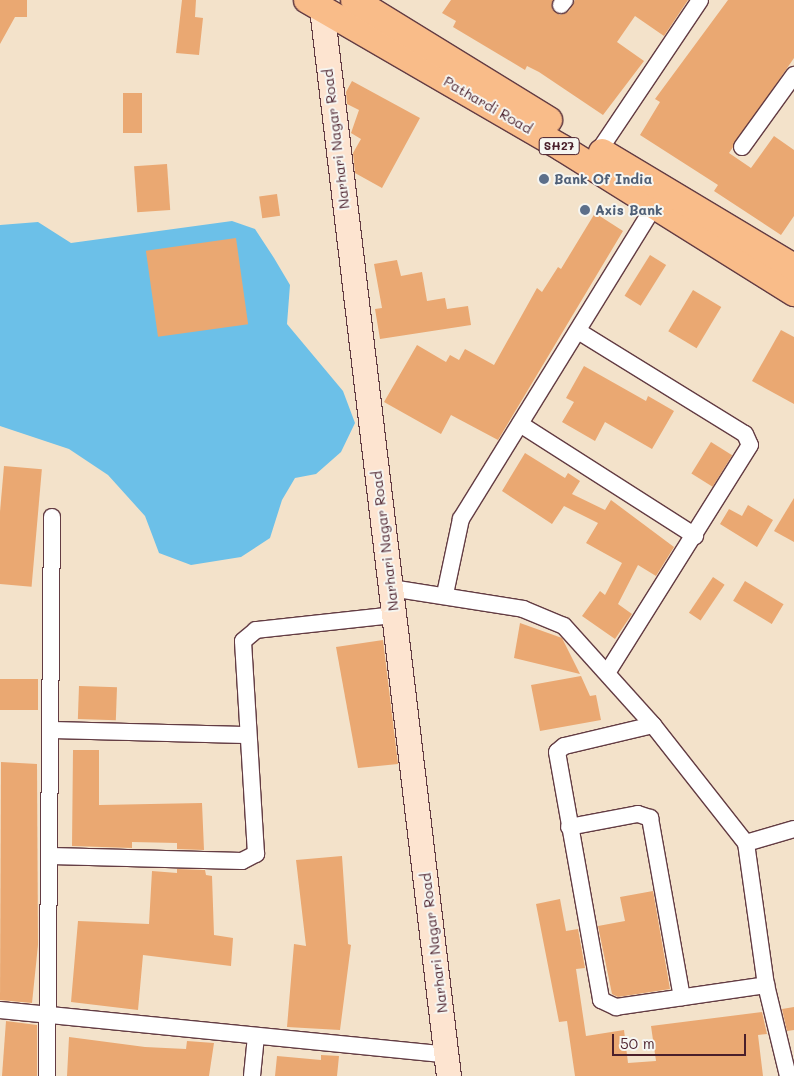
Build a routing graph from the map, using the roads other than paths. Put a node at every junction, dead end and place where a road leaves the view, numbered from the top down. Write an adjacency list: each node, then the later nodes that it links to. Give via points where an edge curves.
1 (354, 0): 6 (main road)
2 (700, 0): 6 (street)
3 (316, 2): 6 (main road, Pathardi Road / SH27); 14 (street, Narhari Nagar Road)
4 (794, 75): 5 (street)
5 (742, 147)
6 (594, 158): 7 (main road, Pathardi Road / SH27); 8 (main road)
7 (654, 206): 9 (main road, Pathardi Road / SH27); 10 (street)
8 (794, 267)
9 (794, 294)
10 (578, 331): 11 (street); 13 (street, via 749,439 748,451)
11 (520, 424): 13 (street); 15 (street, via 461,519)
12 (52, 517): 19 (street)
13 (695, 536): 17 (street)
14 (391, 588): 15 (street); 16 (street, Narhari Nagar Road)
15 (445, 594): 17 (street, via 542,615 564,626)
16 (394, 615): 20 (street, via 249,634 241,649); 30 (street, Narhari Nagar Road)
17 (608, 670): 18 (street)
18 (653, 725): 21 (street, via 559,748 556,759); 23 (street)
19 (51, 730): 20 (street); 24 (street)
20 (246, 734): 24 (street, via 256,854 242,862)
21 (569, 828): 26 (street, via 602,1000 616,1007); 26 (street, via 638,814 650,818)
22 (794, 829): 23 (street)
23 (746, 843): 25 (street)
24 (51, 856): 28 (street)
25 (766, 984): 26 (street); 33 (street)
26 (682, 997)
27 (0, 1010): 28 (street)
28 (48, 1015): 29 (street); 31 (street)
29 (256, 1036): 30 (street); 32 (street)
30 (448, 1066)
31 (47, 1076)
32 (252, 1076)
33 (788, 1076)

